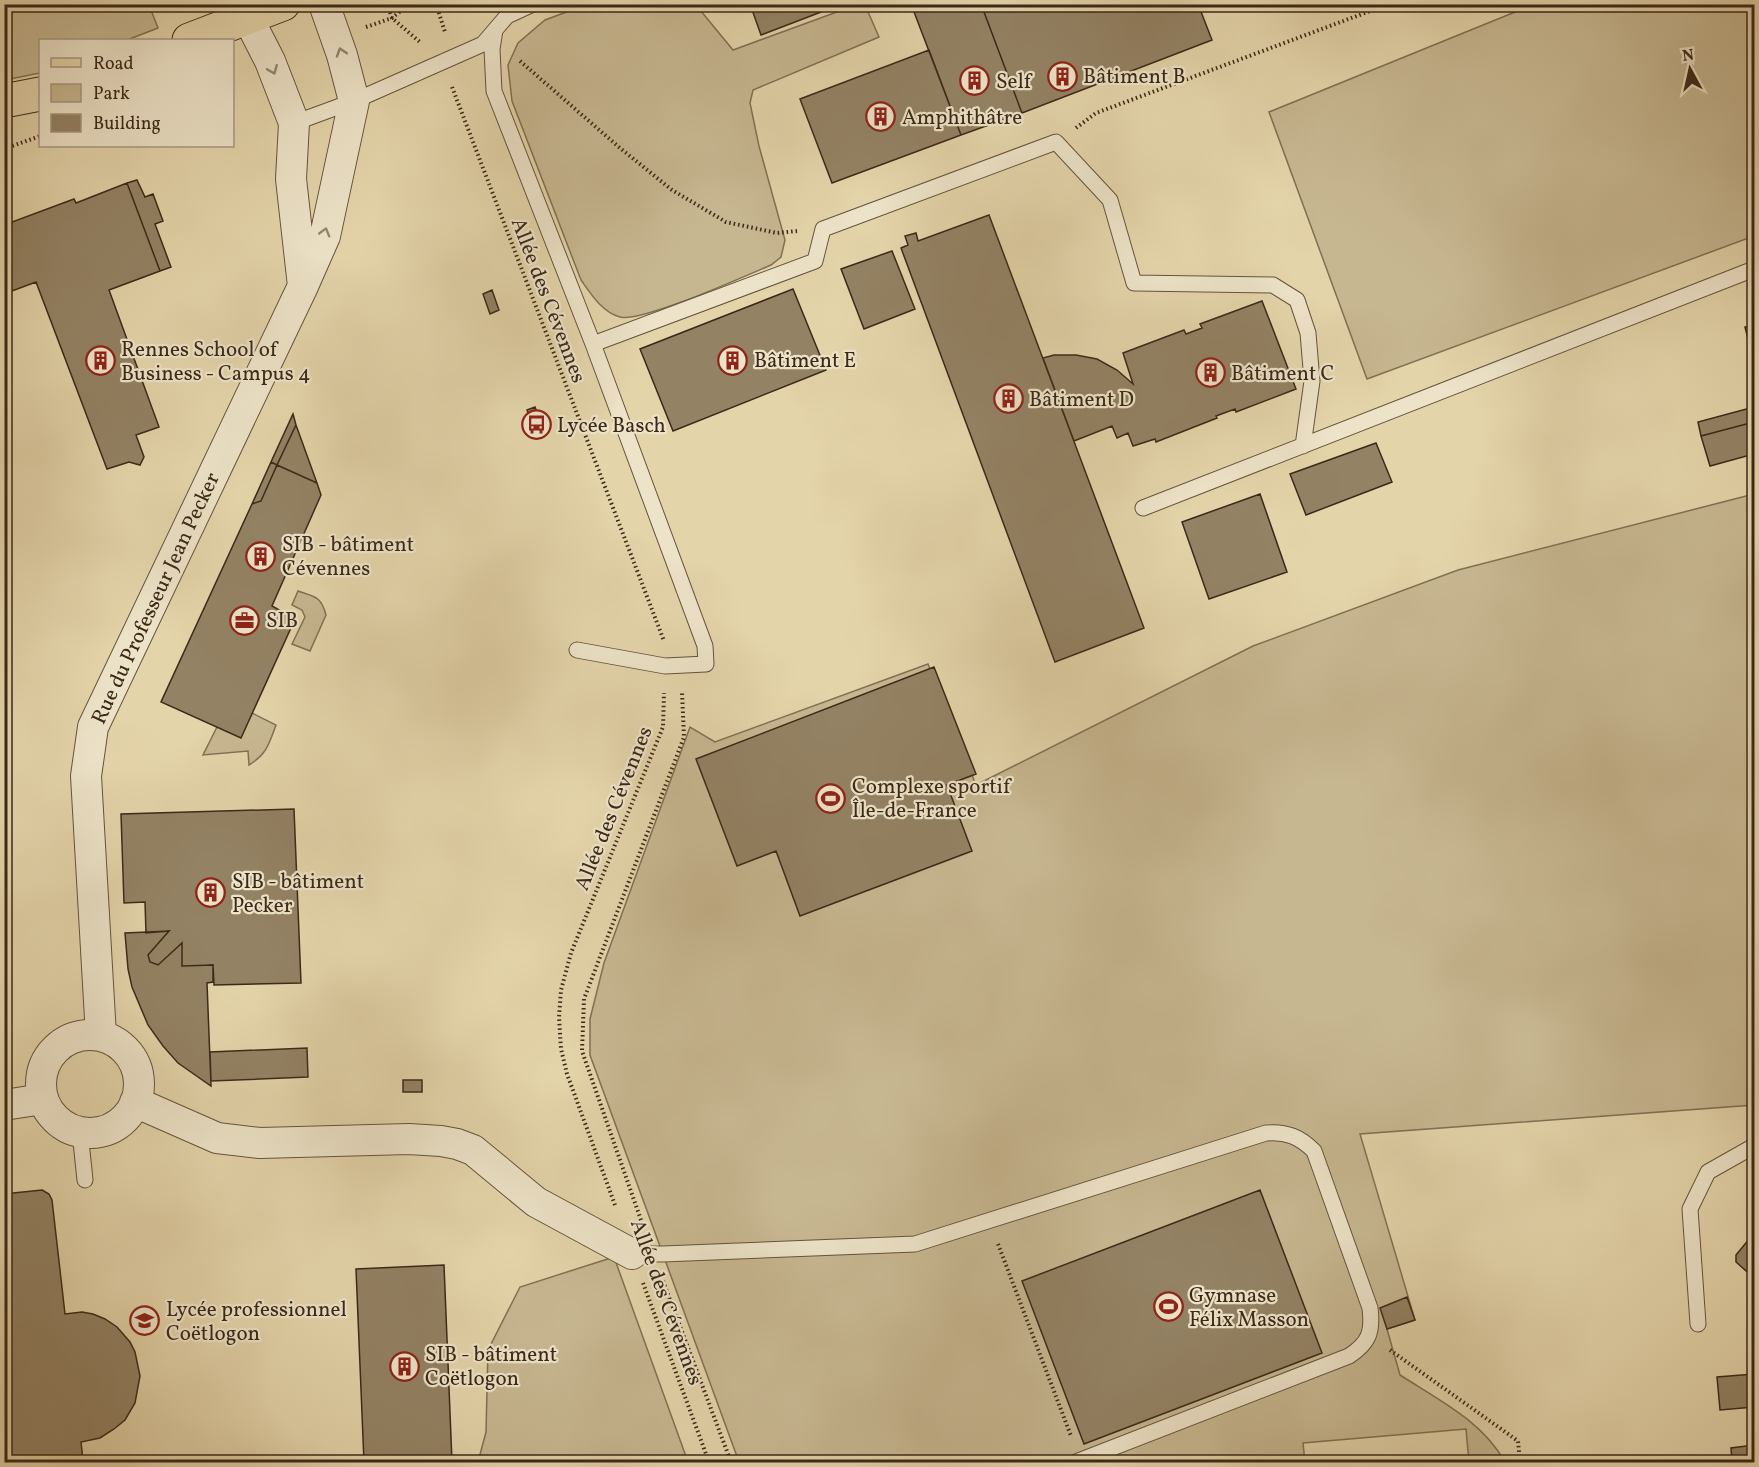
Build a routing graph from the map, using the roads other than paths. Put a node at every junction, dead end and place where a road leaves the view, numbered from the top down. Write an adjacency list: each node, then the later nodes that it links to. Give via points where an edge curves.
1 (283, 4): 4 (main road)
2 (324, 4): 9 (street, one-way to 2)
3 (533, 4): 5 (lane, via 507,16)
4 (245, 11): 6 (main road); 10 (street, one-way to 10)
5 (495, 30): 9 (lane, via 483,44); 13 (lane, via 494,92)
6 (191, 39)
7 (39, 94): 8 (main road)
8 (4, 101)
9 (354, 101): 10 (lane); 12 (street, Rue du Professeur Jean Pecker, one-way to 9, via 325,236)
10 (294, 123): 12 (street, via 291,179)
11 (1755, 269): 14 (lane)
12 (303, 286): 17 (street, Rue du Professeur Jean Pecker, via 93,727 86,776)
13 (593, 344): 14 (lane, via 815,261 824,229 1056,142 1110,200 1134,283 1273,285 1297,300 1308,333 1312,381); 16 (lane, via 705,646 706,664 665,666)
14 (1302, 446): 15 (lane)
15 (1143, 508)
16 (576, 650)
17 (101, 1036): 18 (street, via 69,1039 56,1049 41,1077); 19 (street, via 128,1052 136,1067 139,1083)
18 (43, 1099): 20 (street); 21 (street, via 58,1121)
19 (135, 1102): 21 (street, via 118,1125 103,1132); 24 (street, via 217,1138 260,1143 417,1139 457,1144 472,1150 536,1202)
20 (4, 1105)
21 (80, 1132): 23 (lane)
22 (1755, 1146): 25 (lane, via 1708,1172 1690,1209)
23 (85, 1180)
24 (643, 1254): 26 (lane, via 915,1244 1266,1133 1279,1132 1304,1141 1314,1151 1370,1308 1372,1323 1361,1348)
25 (1698, 1324)
26 (1078, 1462)

